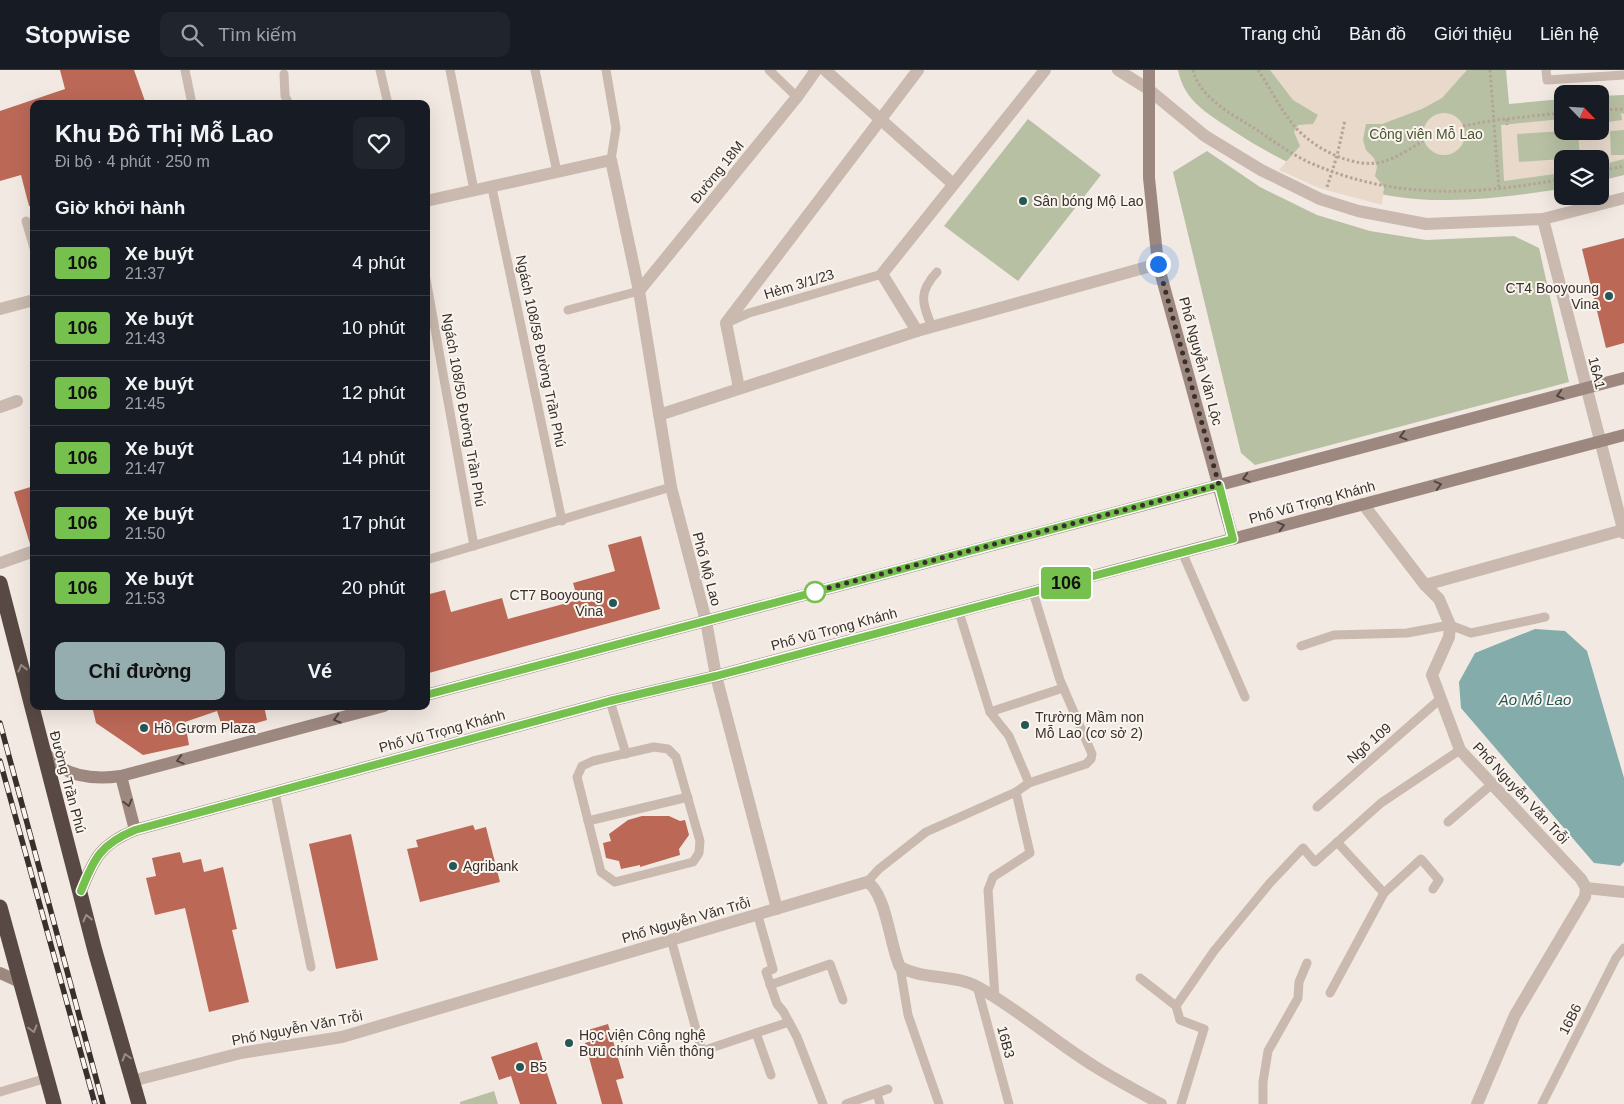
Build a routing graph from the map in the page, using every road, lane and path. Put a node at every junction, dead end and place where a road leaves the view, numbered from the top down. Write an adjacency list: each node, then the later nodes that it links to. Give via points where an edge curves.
1 (186, 70): 21 (lane)
2 (380, 70): 23 (lane)
3 (450, 70): 47 (lane)
4 (535, 70): 41 (lane)
5 (606, 70): 37 (lane, via 616,128)
6 (769, 70): 20 (lane)
7 (816, 70): 20 (street, Đường 18M)
8 (825, 70): 27 (street)
9 (918, 70): 27 (street)
10 (1045, 70): 45 (street)
11 (1118, 70): 19 (street)
12 (1149, 70): 19 (main road, Phố Nguyễn Văn Lộc)
13 (1193, 70): 40 (path, via 1203,91 1241,120 1311,163)
14 (1258, 70): 36 (path, via 1297,128)
15 (1490, 70): 30 (path)
16 (1546, 70): 18 (lane, via 1547,80)
17 (284, 74): 22 (lane)
18 (1624, 75)
19 (1148, 89): 51 (street, via 1205,136 1261,170); 55 (main road, Phố Nguyễn Văn Lộc, via 1149,178)
20 (797, 97): 58 (street, Đường 18M)
21 (191, 100)
22 (287, 100)
23 (387, 100)
24 (1624, 109): 25 (path)
25 (1609, 110)
26 (1554, 114): 28 (path)
27 (880, 119): 45 (street); 63 (street)
28 (1507, 119): 30 (path); 31 (path)
29 (1345, 120): 36 (path)
30 (1495, 120): 32 (path); 33 (path)
31 (1507, 125)
32 (1463, 126)
33 (1496, 133): 34 (path); 43 (path)
34 (1502, 133)
35 (1424, 141): 36 (path, via 1372,164)
36 (1337, 156): 40 (path)
37 (611, 160): 41 (street); 58 (street, Phố Mộ Lao)
38 (1624, 166): 39 (path)
39 (1609, 169)
40 (1332, 171): 48 (path, via 1352,178 1439,192); 51 (path)
41 (557, 172): 46 (street)
42 (1504, 177): 43 (path)
43 (1498, 178): 48 (path)
44 (1554, 180): 48 (path)
45 (952, 183): 57 (street)
46 (492, 188): 47 (street); 77 (lane, Ngách 108/58 Đường Trần Phú)
47 (474, 190): 50 (street)
48 (1499, 190)
49 (1624, 198): 52 (street)
50 (430, 200)
51 (1322, 200): 52 (street, via 1358,211 1426,224)
52 (1543, 220): 68 (street, 16A1)
53 (26, 221): 54 (lane)
54 (30, 234)
55 (1158, 264): 64 (street); 74 (main road, Phố Nguyễn Văn Lộc)
56 (937, 272): 64 (lane, via 926,286 923,298)
57 (882, 274): 63 (lane, Hẻm 3/1/23, via 749,313); 65 (street)
58 (639, 291): 62 (lane); 71 (street, Phố Mộ Lao)
59 (30, 301): 61 (street)
60 (430, 301): 80 (lane, Ngách 108/50 Đường Trần Phú)
61 (0, 309)
62 (568, 310)
63 (726, 323): 67 (street)
64 (932, 327): 65 (street)
65 (916, 331): 67 (street)
66 (1624, 378): 68 (main road)
67 (739, 388): 71 (street)
68 (1585, 388): 73 (street, 16A1); 74 (main road, one-way to 74)
69 (17, 401): 70 (street)
70 (0, 406)
71 (659, 415): 75 (street, Phố Mộ Lao)
72 (1624, 435): 73 (main road, Phố Vũ Trọng Khánh)
73 (1600, 442): 76 (main road, Phố Vũ Trọng Khánh, one-way to 73); 78 (street, 16A1)
74 (1219, 485): 79 (main road, Phố Nguyễn Văn Lộc); 90 (main road)
75 (671, 487): 77 (lane); 90 (street, Phố Mộ Lao)
76 (1363, 504): 79 (main road, Phố Vũ Trọng Khánh, one-way to 76); 86 (street)
77 (562, 520): 80 (lane)
78 (1624, 532): 86 (street)
79 (1233, 539): 82 (main road, Phố Vũ Trọng Khánh)
80 (474, 546): 83 (lane)
81 (30, 552): 84 (street)
82 (1182, 552): 87 (main road, Phố Vũ Trọng Khánh); 96 (lane)
83 (430, 559)
84 (0, 563)
85 (0, 583): 97 (highway, Đường Trần Phú, one-way to 85)
86 (1424, 585): 91 (street, via 1439,599)
87 (1033, 592): 88 (main road, Phố Vũ Trọng Khánh); 94 (lane)
88 (959, 612): 93 (main road, Phố Vũ Trọng Khánh); 102 (lane)
89 (1545, 617): 91 (lane, via 1471,632)
90 (706, 621): 93 (street, Phố Mộ Lao); 95 (main road)
91 (1450, 624): 92 (lane, via 1407,633 1334,635); 98 (street, Phố Nguyễn Văn Trỗi, via 1449,637 1432,675)
92 (1301, 646)
93 (716, 676): 99 (main road, Phố Vũ Trọng Khánh); 124 (street, Phố Mộ Lao)
94 (1063, 688): 102 (lane); 107 (lane, via 1092,754 1091,759 1086,764)
95 (430, 694)
96 (1245, 697)
97 (30, 699)
98 (1440, 700): 104 (street, Phố Nguyễn Văn Trỗi); 112 (lane, Ngõ 109)
99 (610, 701): 105 (lane); 109 (main road, Phố Vũ Trọng Khánh)
100 (33, 710): 103 (highway, Đường Trần Phú, one-way to 100)
101 (369, 710): 106 (main road, one-way to 106)
102 (990, 712): 107 (lane, via 1009,736)
103 (43, 749): 106 (main road, via 52,763 67,771 94,778); 120 (highway, Đường Trần Phú)
104 (1460, 750): 108 (street, Phố Nguyễn Văn Trỗi); 116 (lane, via 1381,803)
105 (626, 754): 111 (lane, via 654,747 668,749 676,757); 113 (lane, via 582,766 578,777)
106 (121, 776): 115 (main road, one-way to 115)
107 (1029, 783): 110 (lane)
108 (1492, 784): 114 (lane); 118 (street, Phố Nguyễn Văn Trỗi)
109 (275, 792): 115 (main road, Phố Vũ Trọng Khánh); 129 (lane)
110 (1016, 792): 117 (lane, via 926,832); 137 (lane, via 1030,853 993,877 988,890)
111 (688, 797): 113 (lane); 113 (lane, via 700,842 699,853 693,862 615,882 601,872)
112 (1317, 807)
113 (588, 821)
114 (1448, 822)
115 (135, 830): 120 (main road, Phố Vũ Trọng Khánh, via 104,847)
116 (1337, 842): 122 (lane); 139 (lane, via 1315,862 1303,848 1214,951)
117 (867, 882): 124 (street, Phố Nguyễn Văn Trỗi); 130 (street, via 874,886 880,898)
118 (1586, 888): 121 (street); 158 (street, via 1584,897 1515,1015)
119 (1433, 889): 122 (lane, via 1439,880 1421,859)
120 (81, 891): 144 (highway, Đường Trần Phú, one-way to 120)
121 (1624, 892)
122 (1384, 893): 136 (lane)
123 (0, 908): 133 (highway)
124 (777, 909): 125 (street, Phố Nguyễn Văn Trỗi)
125 (758, 916): 126 (street, Phố Nguyễn Văn Trỗi); 134 (lane, via 773,969 766,972)
126 (671, 939): 141 (lane, via 702,1051); 144 (street, Phố Nguyễn Văn Trỗi, via 342,1037 241,1053)
127 (1624, 948): 159 (lane, 16B6)
128 (1307, 963): 157 (lane, via 1299,982 1298,998 1268,1051)
129 (311, 967)
130 (900, 967): 135 (street, via 911,973); 153 (lane, via 908,1015)
131 (0, 973): 133 (main road)
132 (1140, 978): 139 (lane)
133 (20, 982): 143 (highway, one-way to 143)
134 (770, 984): 138 (lane, via 830,964); 140 (lane, via 776,1004)
135 (977, 986): 137 (street); 154 (lane, 16B3)
136 (1330, 992)
137 (995, 998): 155 (street, via 1027,1016 1094,1066)
138 (843, 1000)
139 (1176, 1006): 156 (lane, via 1180,1020 1204,1029)
140 (790, 1022): 141 (lane); 150 (lane)
141 (756, 1033): 142 (lane)
142 (771, 1075)
143 (47, 1078): 146 (lane); 148 (highway)
144 (132, 1081): 149 (highway, Đường Trần Phú)
145 (888, 1090): 147 (lane)
146 (0, 1092)
147 (877, 1094): 151 (lane); 152 (lane)
148 (54, 1104)
149 (139, 1104)
150 (823, 1104)
151 (846, 1104)
152 (880, 1104)
153 (939, 1104)
154 (1009, 1104)
155 (1161, 1104)
156 (1181, 1104)
157 (1263, 1104)
158 (1477, 1104)
159 (1542, 1104)

